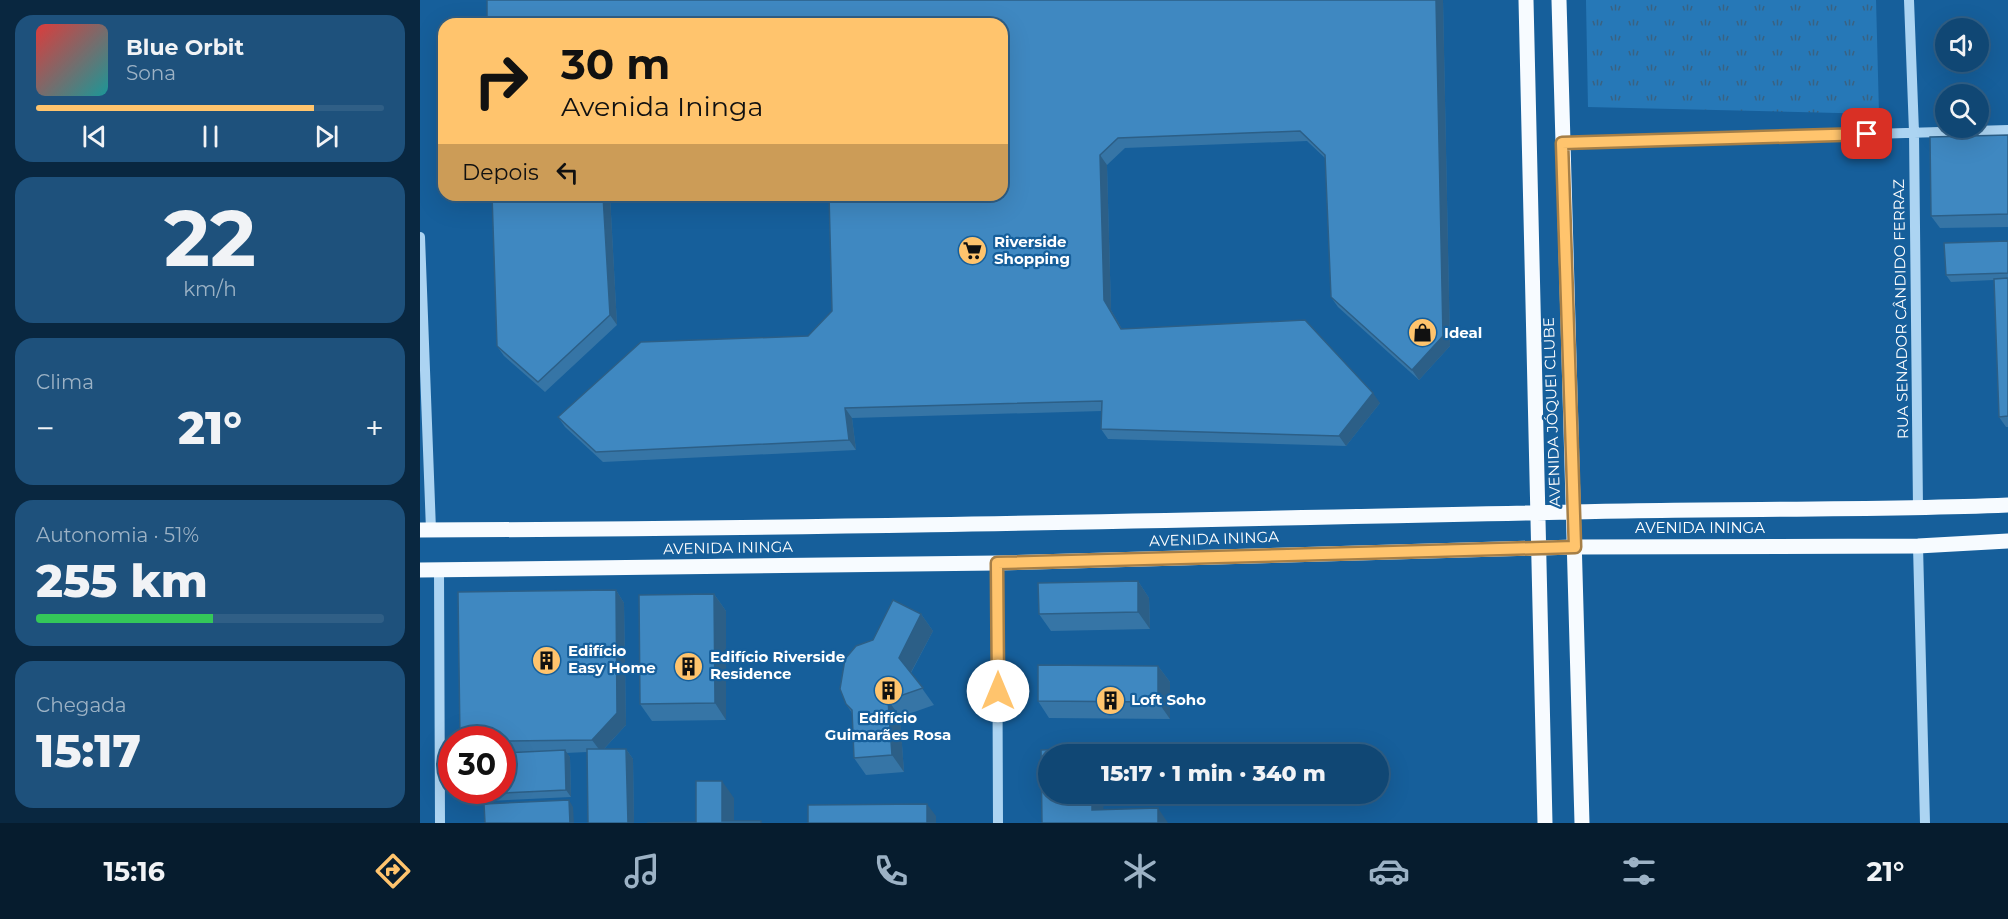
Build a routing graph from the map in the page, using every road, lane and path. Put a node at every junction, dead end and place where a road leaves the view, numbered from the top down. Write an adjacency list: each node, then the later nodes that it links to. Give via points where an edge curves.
1 (1527, 0): 11 (main road, AVENIDA JÓQUEI CLUBE)
2 (1559, 0): 6 (main road, AVENIDA JÓQUEI CLUBE)
3 (1909, 0): 5 (street, RUA SENADOR CÂNDIDO FERRAZ)
4 (2008, 130): 5 (street)
5 (1914, 132): 6 (street); 9 (street, RUA SENADOR CÂNDIDO FERRAZ)
6 (1562, 143): 10 (main road, AVENIDA JÓQUEI CLUBE)
7 (420, 237): 12 (street)
8 (2008, 505): 9 (main road, AVENIDA ININGA)
9 (1918, 509): 10 (main road, AVENIDA ININGA)
10 (1573, 512): 11 (main road, AVENIDA ININGA); 15 (main road, AVENIDA JÓQUEI CLUBE)
11 (1536, 513): 12 (main road, AVENIDA ININGA); 16 (main road, AVENIDA JÓQUEI CLUBE)
12 (425, 530)
13 (2008, 541): 14 (main road, AVENIDA ININGA)
14 (1917, 546): 15 (main road, AVENIDA ININGA); 24 (street)
15 (1575, 547): 16 (main road, AVENIDA ININGA); 23 (main road, AVENIDA JÓQUEI CLUBE)
16 (1537, 548): 17 (main road, AVENIDA ININGA); 22 (main road, AVENIDA JÓQUEI CLUBE)
17 (997, 563): 19 (main road, AVENIDA ININGA); 21 (street)
18 (420, 570): 19 (main road, AVENIDA ININGA)
19 (439, 570): 20 (street)
20 (440, 823)
21 (998, 823)
22 (1545, 823)
23 (1582, 823)
24 (1925, 823)

